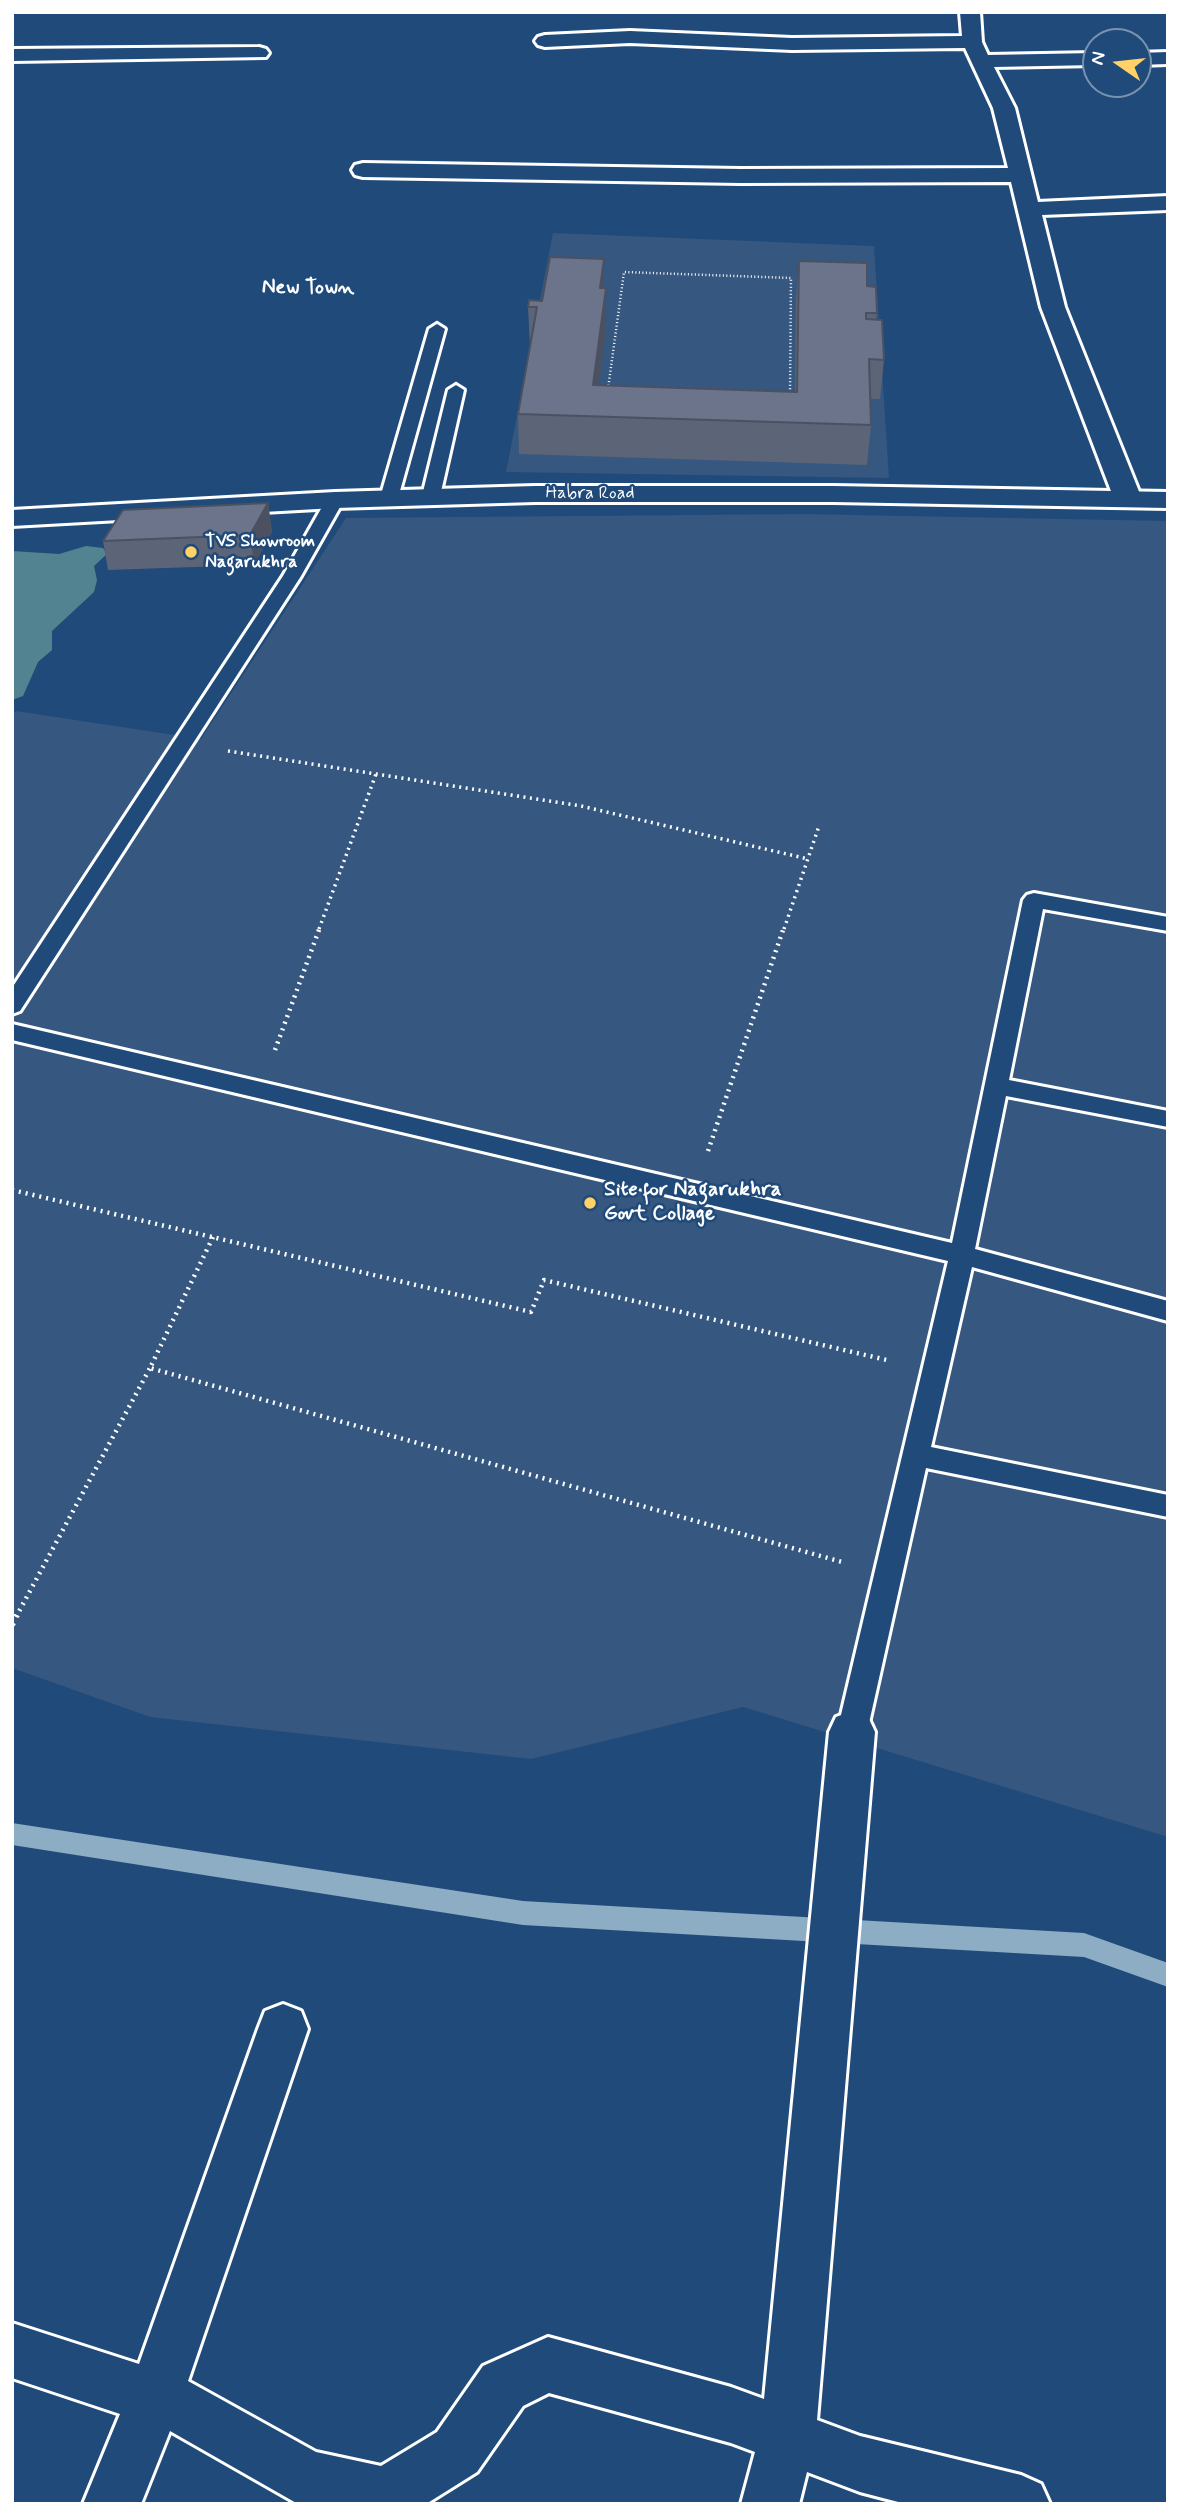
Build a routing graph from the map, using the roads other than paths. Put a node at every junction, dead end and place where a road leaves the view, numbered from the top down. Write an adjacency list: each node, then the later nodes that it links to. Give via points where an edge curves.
1 (970, 12): 3 (street)
2 (545, 41): 3 (street, via 630,37)
3 (976, 51): 6 (street); 8 (street, via 1004,107)
4 (260, 53): 5 (street)
5 (12, 55)
6 (1082, 58)
7 (363, 170): 8 (street)
8 (1020, 175): 10 (street)
9 (1168, 203): 10 (street)
10 (1029, 209): 15 (street, via 1053,307)
11 (437, 329): 14 (lane)
12 (456, 390): 13 (lane)
13 (431, 496): 14 (street, Habra Road); 15 (street, Habra Road, via 833,494)
14 (388, 498): 16 (street, Habra Road)
15 (1128, 499): 17 (street, Habra Road)
16 (335, 500): 18 (street, Habra Road); 20 (lane, via 292,576)
17 (1168, 500)
18 (12, 518)
19 (1168, 924): 22 (lane, via 1034,900)
20 (12, 1006)
21 (12, 1032): 24 (lane)
22 (996, 1086): 23 (lane); 24 (lane)
23 (1168, 1119)
24 (962, 1255): 25 (lane); 26 (lane)
25 (1168, 1311)
26 (916, 1455): 27 (lane); 28 (lane)
27 (1168, 1506)
28 (852, 1732): 32 (street)
29 (283, 2029): 31 (street)
30 (12, 2350): 31 (street)
31 (155, 2397): 32 (street, via 181,2406 307,2479 386,2496 457,2452 503,2386 548,2365 731,2415); 33 (street)
32 (788, 2436): 34 (street); 35 (street, via 860,2464)
33 (112, 2504)
34 (770, 2504)
35 (1021, 2504)

